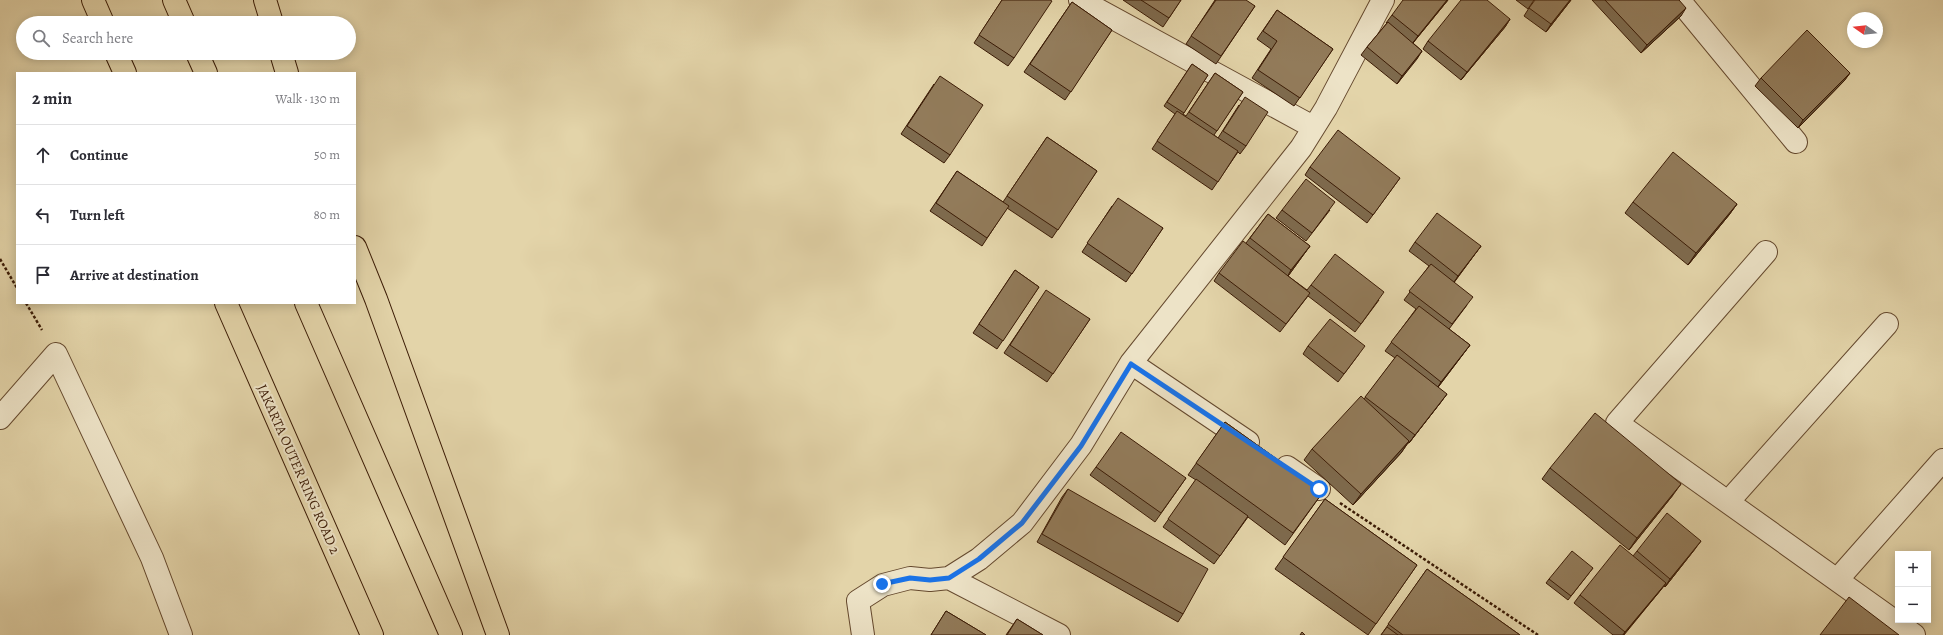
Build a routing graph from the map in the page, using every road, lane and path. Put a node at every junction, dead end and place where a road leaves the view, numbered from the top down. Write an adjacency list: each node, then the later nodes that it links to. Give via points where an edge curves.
1 (93, 0): 7 (highway)
2 (174, 0): 8 (highway)
3 (265, 0): 9 (highway)
4 (1080, 0): 16 (street)
5 (1383, 0): 16 (street, via 1326,108)
6 (1679, 0): 17 (street)
7 (100, 16)
8 (181, 16)
9 (270, 16)
10 (119, 60): 13 (highway)
11 (200, 60): 14 (highway)
12 (283, 60): 15 (highway)
13 (125, 72)
14 (206, 72)
15 (287, 72)
16 (1313, 127): 27 (street, via 1301,148)
17 (1796, 142)
18 (356, 249): 37 (highway, via 379,306)
19 (1766, 252): 31 (street, via 1617,423)
20 (0, 259): 21 (path)
21 (16, 286)
22 (27, 304): 26 (path)
23 (226, 304): 35 (highway, JAKARTA OUTER RING ROAD 2)
24 (306, 304): 36 (highway)
25 (1888, 324): 31 (street)
26 (56, 354): 28 (street); 34 (street, via 152,558)
27 (1131, 364): 30 (street); 32 (street, via 1081,446 1022,523 979,559)
28 (0, 418)
29 (1943, 460): 33 (street)
30 (1319, 489): 40 (path)
31 (1728, 502): 33 (street)
32 (949, 578): 38 (street, via 910,578 882,584 858,601); 39 (street)
33 (1836, 580): 41 (street)
34 (181, 635)
35 (372, 635)
36 (451, 635)
37 (498, 635)
38 (863, 635)
39 (1059, 635)
40 (1538, 635)
41 (1914, 635)

